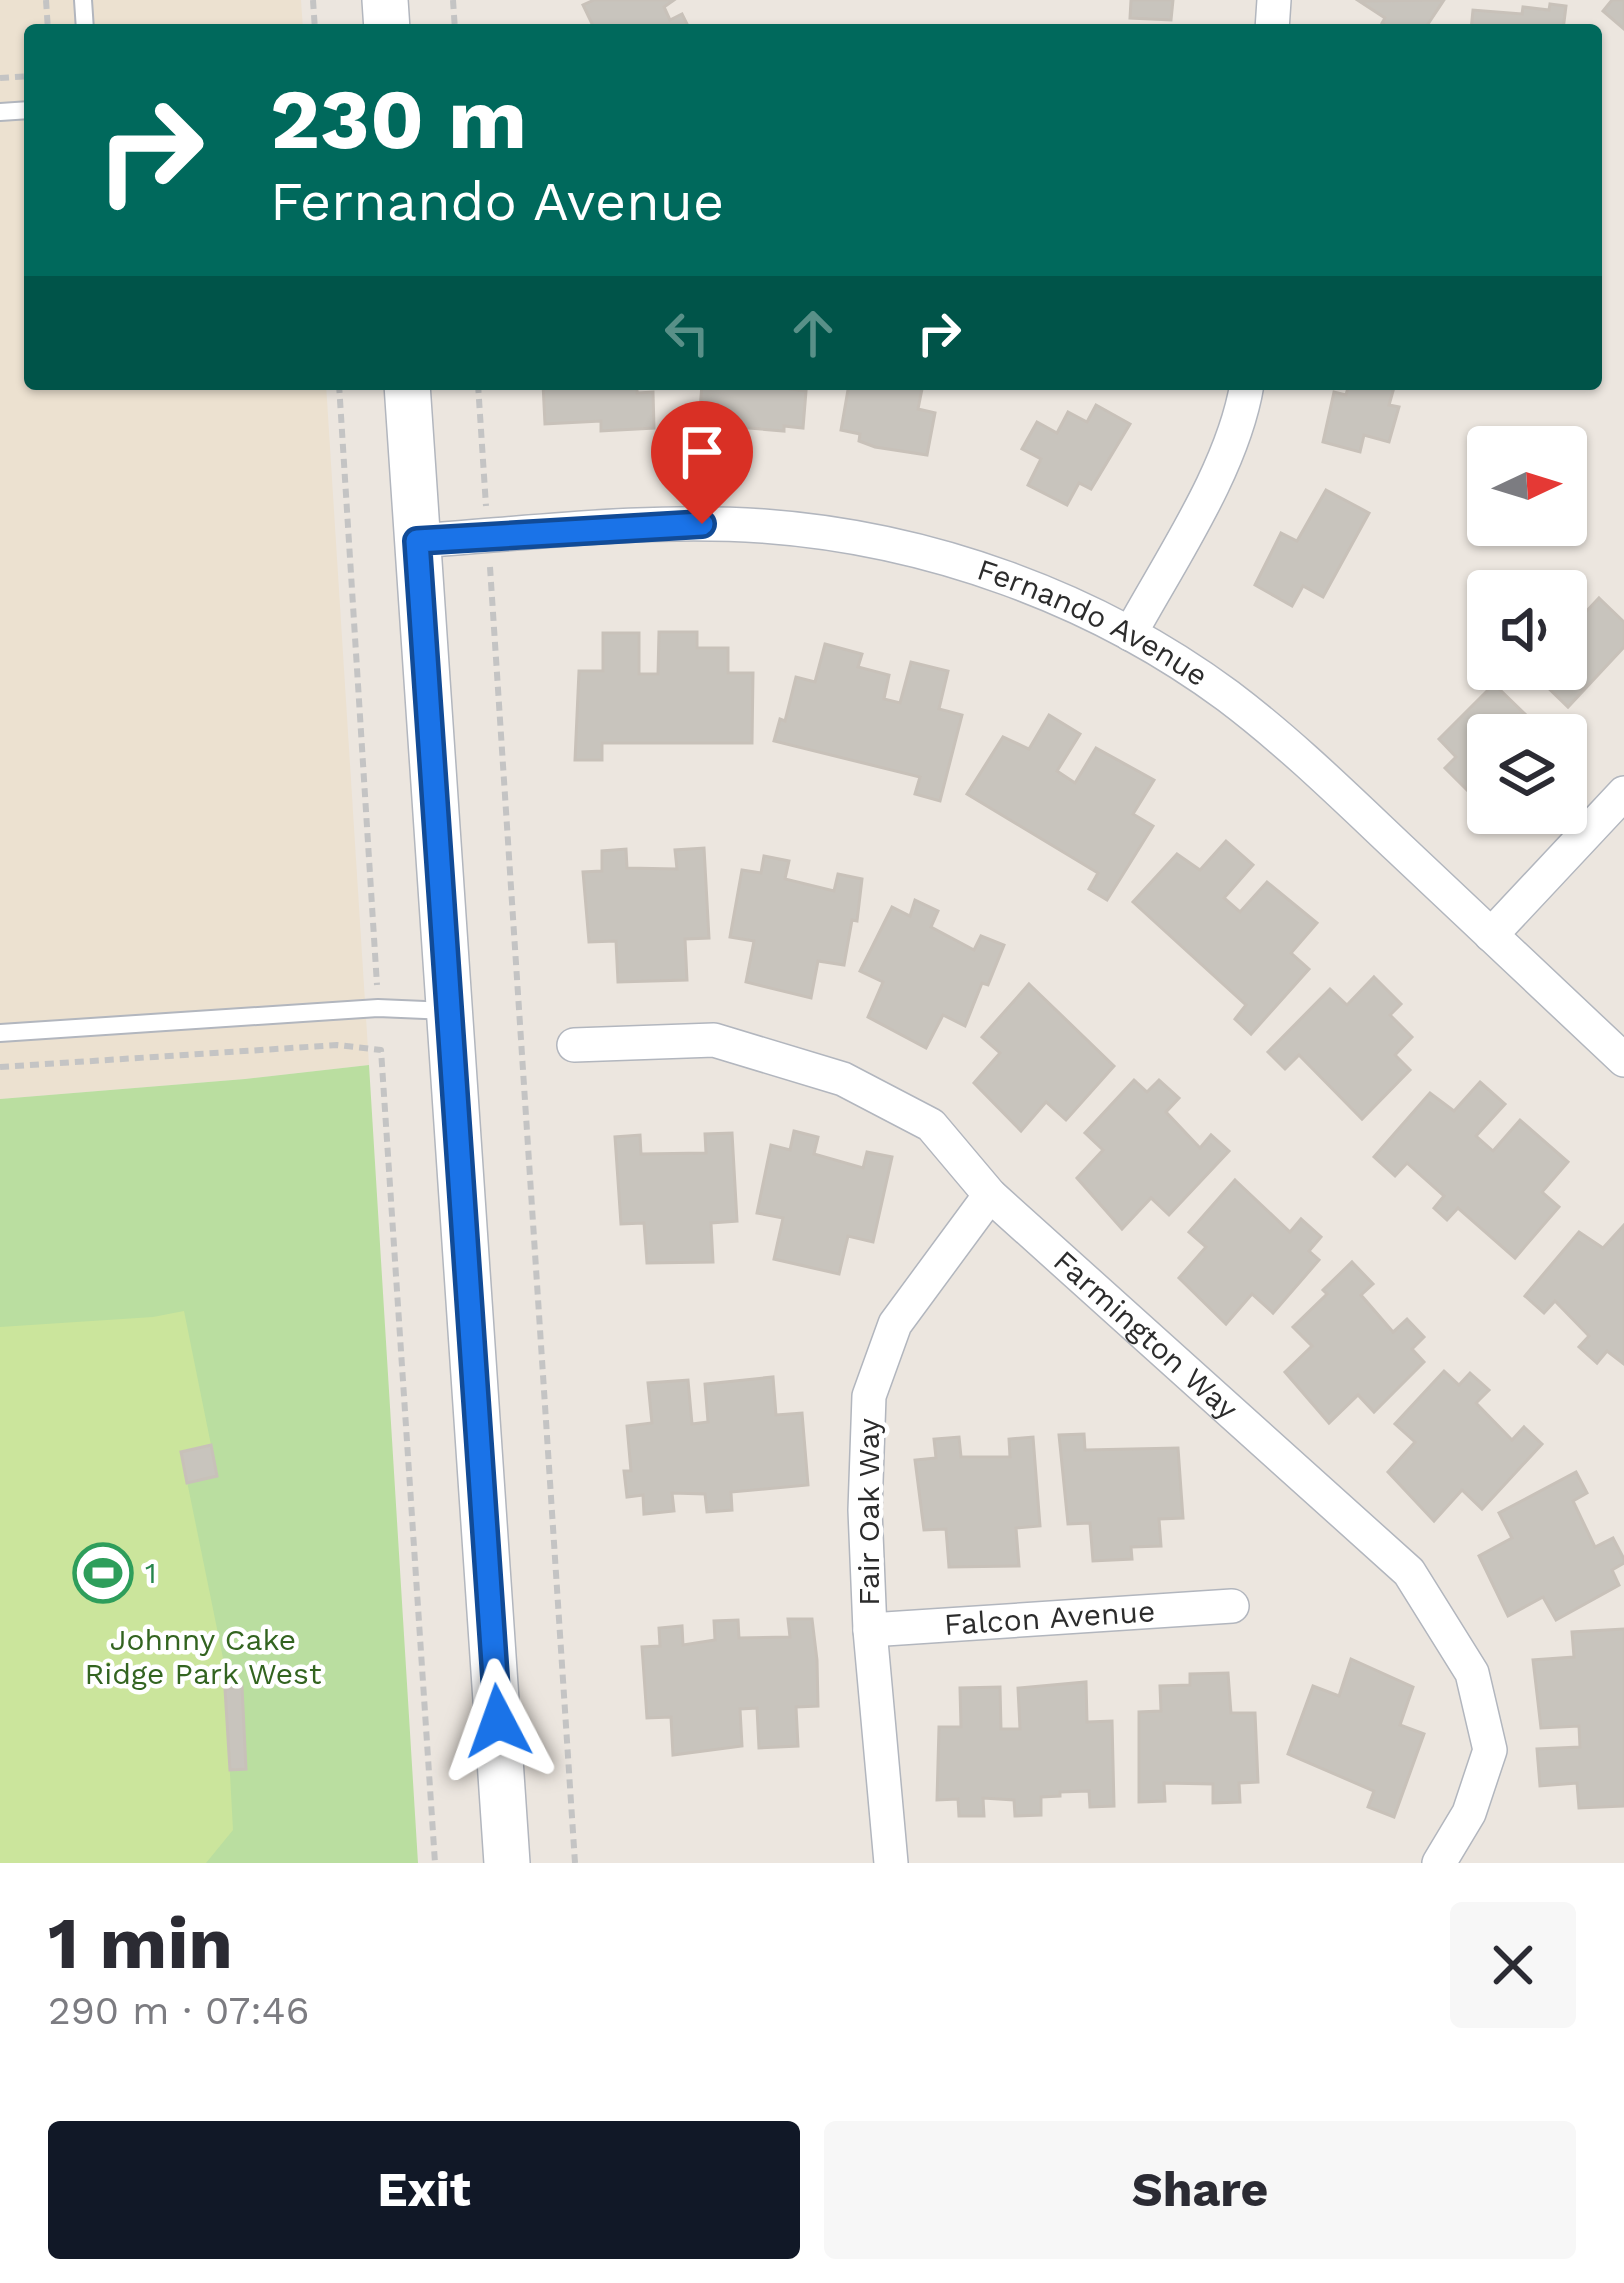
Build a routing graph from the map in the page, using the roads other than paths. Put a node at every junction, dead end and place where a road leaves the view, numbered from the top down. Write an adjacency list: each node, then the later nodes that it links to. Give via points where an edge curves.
1 (407, 390): 3 (street)
2 (1246, 390): 4 (street, via 1210,485)
3 (417, 541): 4 (street, Fernando Avenue, via 702,524 826,533 1010,579); 7 (street)
4 (1130, 634): 6 (street, Fernando Avenue, via 1270,730)
5 (1624, 793): 6 (street)
6 (1491, 935): 10 (street, Fernando Avenue)
7 (451, 1011): 8 (lane); 14 (street)
8 (0, 1033)
9 (574, 1045): 11 (street, Farmington Way, via 714,1040 843,1078 931,1125)
10 (1624, 1060)
11 (990, 1195): 13 (street, Fair Oak Way, via 895,1324 869,1396); 16 (street, Farmington Way, via 1409,1572 1472,1672 1490,1750 1469,1813)
12 (1232, 1606): 13 (street, Falcon Avenue)
13 (870, 1630): 15 (street, Fair Oak Way)
14 (507, 1863)
15 (890, 1863)
16 (1439, 1863)

